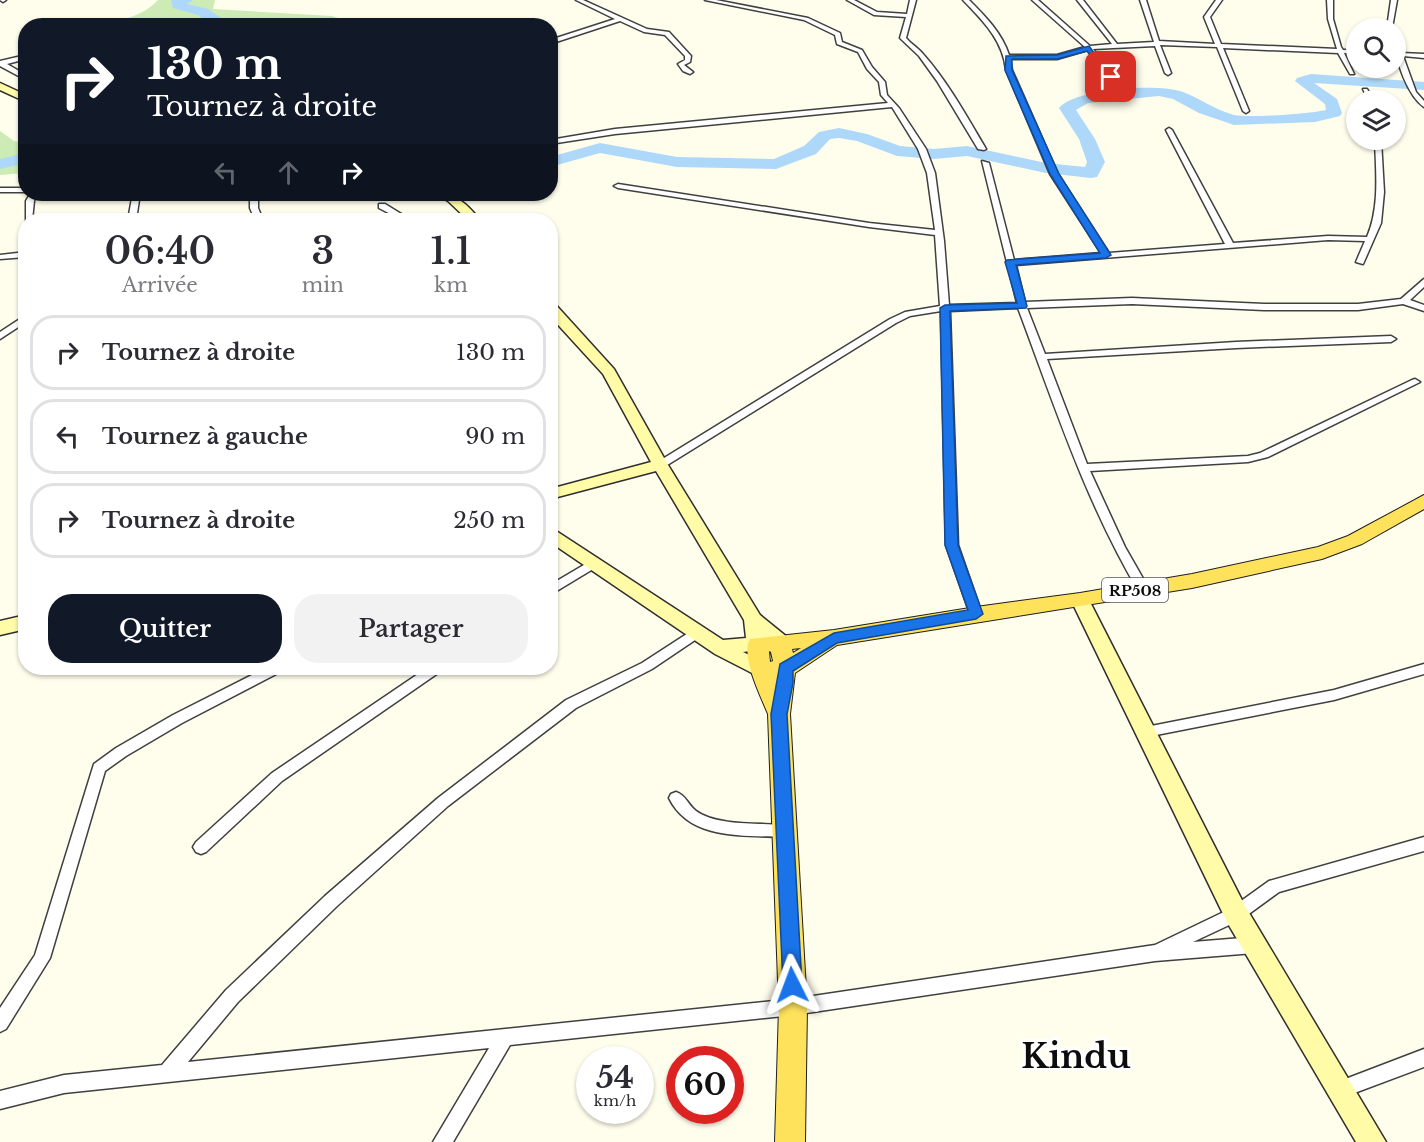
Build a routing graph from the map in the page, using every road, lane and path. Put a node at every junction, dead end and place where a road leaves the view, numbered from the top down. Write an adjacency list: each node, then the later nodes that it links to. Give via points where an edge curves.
1 (579, 0): 14 (street)
2 (708, 0): 35 (street, via 806,19 830,28 838,34 839,42 861,51)
3 (850, 0): 12 (street, via 876,14)
4 (913, 0): 12 (street)
5 (966, 0): 24 (street, via 987,21)
6 (1035, 0): 19 (street)
7 (1080, 0): 18 (street)
8 (1143, 0): 16 (street)
9 (1219, 0): 17 (street, via 1208,16)
10 (1330, 0): 20 (street, via 1329,13)
11 (1394, 0): 13 (street)
12 (909, 16): 40 (street, via 903,38 922,56)
13 (1391, 18)
14 (620, 19): 15 (street); 28 (street, via 648,32 667,33 688,56 681,64)
15 (558, 39)
16 (1157, 43): 17 (street); 18 (street); 30 (street)
17 (1219, 44): 20 (street); 37 (street)
18 (1115, 45): 19 (street)
19 (1089, 48): 24 (street, via 1057,57); 31 (street)
20 (1339, 51): 21 (street); 27 (street)
21 (1346, 51)
22 (1406, 55): 23 (street)
23 (1424, 56)
24 (1008, 57): 54 (street, via 1009,70 1054,174)
25 (18, 59): 26 (street)
26 (1, 63): 29 (street)
27 (1346, 63)
28 (690, 72)
29 (18, 73)
30 (1168, 73)
31 (1111, 77)
32 (1406, 77): 36 (street)
33 (0, 86): 34 (street)
34 (18, 95)
35 (893, 105): 39 (street, via 604,132); 50 (street, via 924,153 931,173)
36 (1424, 105)
37 (1246, 111)
38 (1169, 130): 52 (street)
39 (558, 141)
40 (982, 149)
41 (1378, 150): 51 (street, via 1380,192 1377,223)
42 (985, 163): 56 (street)
43 (618, 186): 50 (street)
44 (0, 190): 45 (street)
45 (18, 190)
46 (453, 201): 49 (street)
47 (382, 206): 48 (street)
48 (394, 213)
49 (466, 213)
50 (939, 233): 61 (street)
51 (1370, 239): 52 (street, via 1328,238); 57 (street)
52 (1230, 246): 54 (street)
53 (18, 252): 55 (street)
54 (1106, 255): 56 (street)
55 (0, 256)
56 (1010, 262): 60 (street)
57 (1360, 262)
58 (1424, 282): 59 (street)
59 (1404, 301): 60 (street, via 1358,307 1132,301); 62 (street)
60 (1022, 306): 61 (street); 67 (street)
61 (945, 308): 69 (street, via 908,314 893,321); 78 (street, via 952,545)
62 (1424, 308)
63 (558, 316): 69 (street, via 609,372)
64 (18, 324): 65 (street)
65 (0, 336)
66 (1391, 339): 67 (street)
67 (1041, 357): 70 (street)
68 (1415, 382): 70 (street, via 1264,455)
69 (660, 465): 71 (street); 79 (street)
70 (1083, 468): 76 (street)
71 (558, 492)
72 (1424, 501): 76 (main road, RP508, via 1355,540 1322,553)
73 (558, 538): 74 (street)
74 (594, 563): 75 (street); 82 (street)
75 (558, 586)
76 (1143, 589): 77 (main road, RP508)
77 (1080, 600): 78 (main road, RP508); 93 (street)
78 (976, 614): 83 (main road, RP508)
79 (753, 620): 84 (street); 85 (street)
80 (18, 624): 81 (street)
81 (0, 628)
82 (696, 633): 86 (street); 105 (street, via 647,666 571,704 443,801 232,996)
83 (834, 638): 84 (main road, RP508); 87 (main road, RP508)
84 (780, 642): 85 (main road, RP508); 87 (main road)
85 (757, 644): 86 (street); 88 (main road)
86 (722, 649): 88 (street)
87 (786, 668): 88 (main road, RP508); 92 (main road)
88 (761, 669): 92 (main road)
89 (1424, 669): 93 (street, via 1334,695)
90 (262, 675): 102 (street, via 164,727 99,768 42,958)
91 (426, 675): 97 (street, via 277,777)
92 (779, 714): 95 (main road)
93 (1146, 732): 98 (street)
94 (676, 798): 95 (street, via 692,816 717,827)
95 (784, 831): 101 (main road)
96 (1424, 844): 98 (street, via 1275,886)
97 (201, 847)
98 (1236, 914): 99 (street); 100 (street)
99 (1254, 945): 100 (street); 106 (street)
100 (1155, 952): 101 (street)
101 (793, 1007): 103 (street); 109 (main road)
102 (0, 1023)
103 (505, 1038): 105 (street); 108 (street)
104 (1424, 1058): 106 (street)
105 (167, 1073): 107 (street, via 64,1084)
106 (1341, 1089): 110 (street)
107 (0, 1100)
108 (442, 1142)
109 (789, 1142)
110 (1372, 1142)

